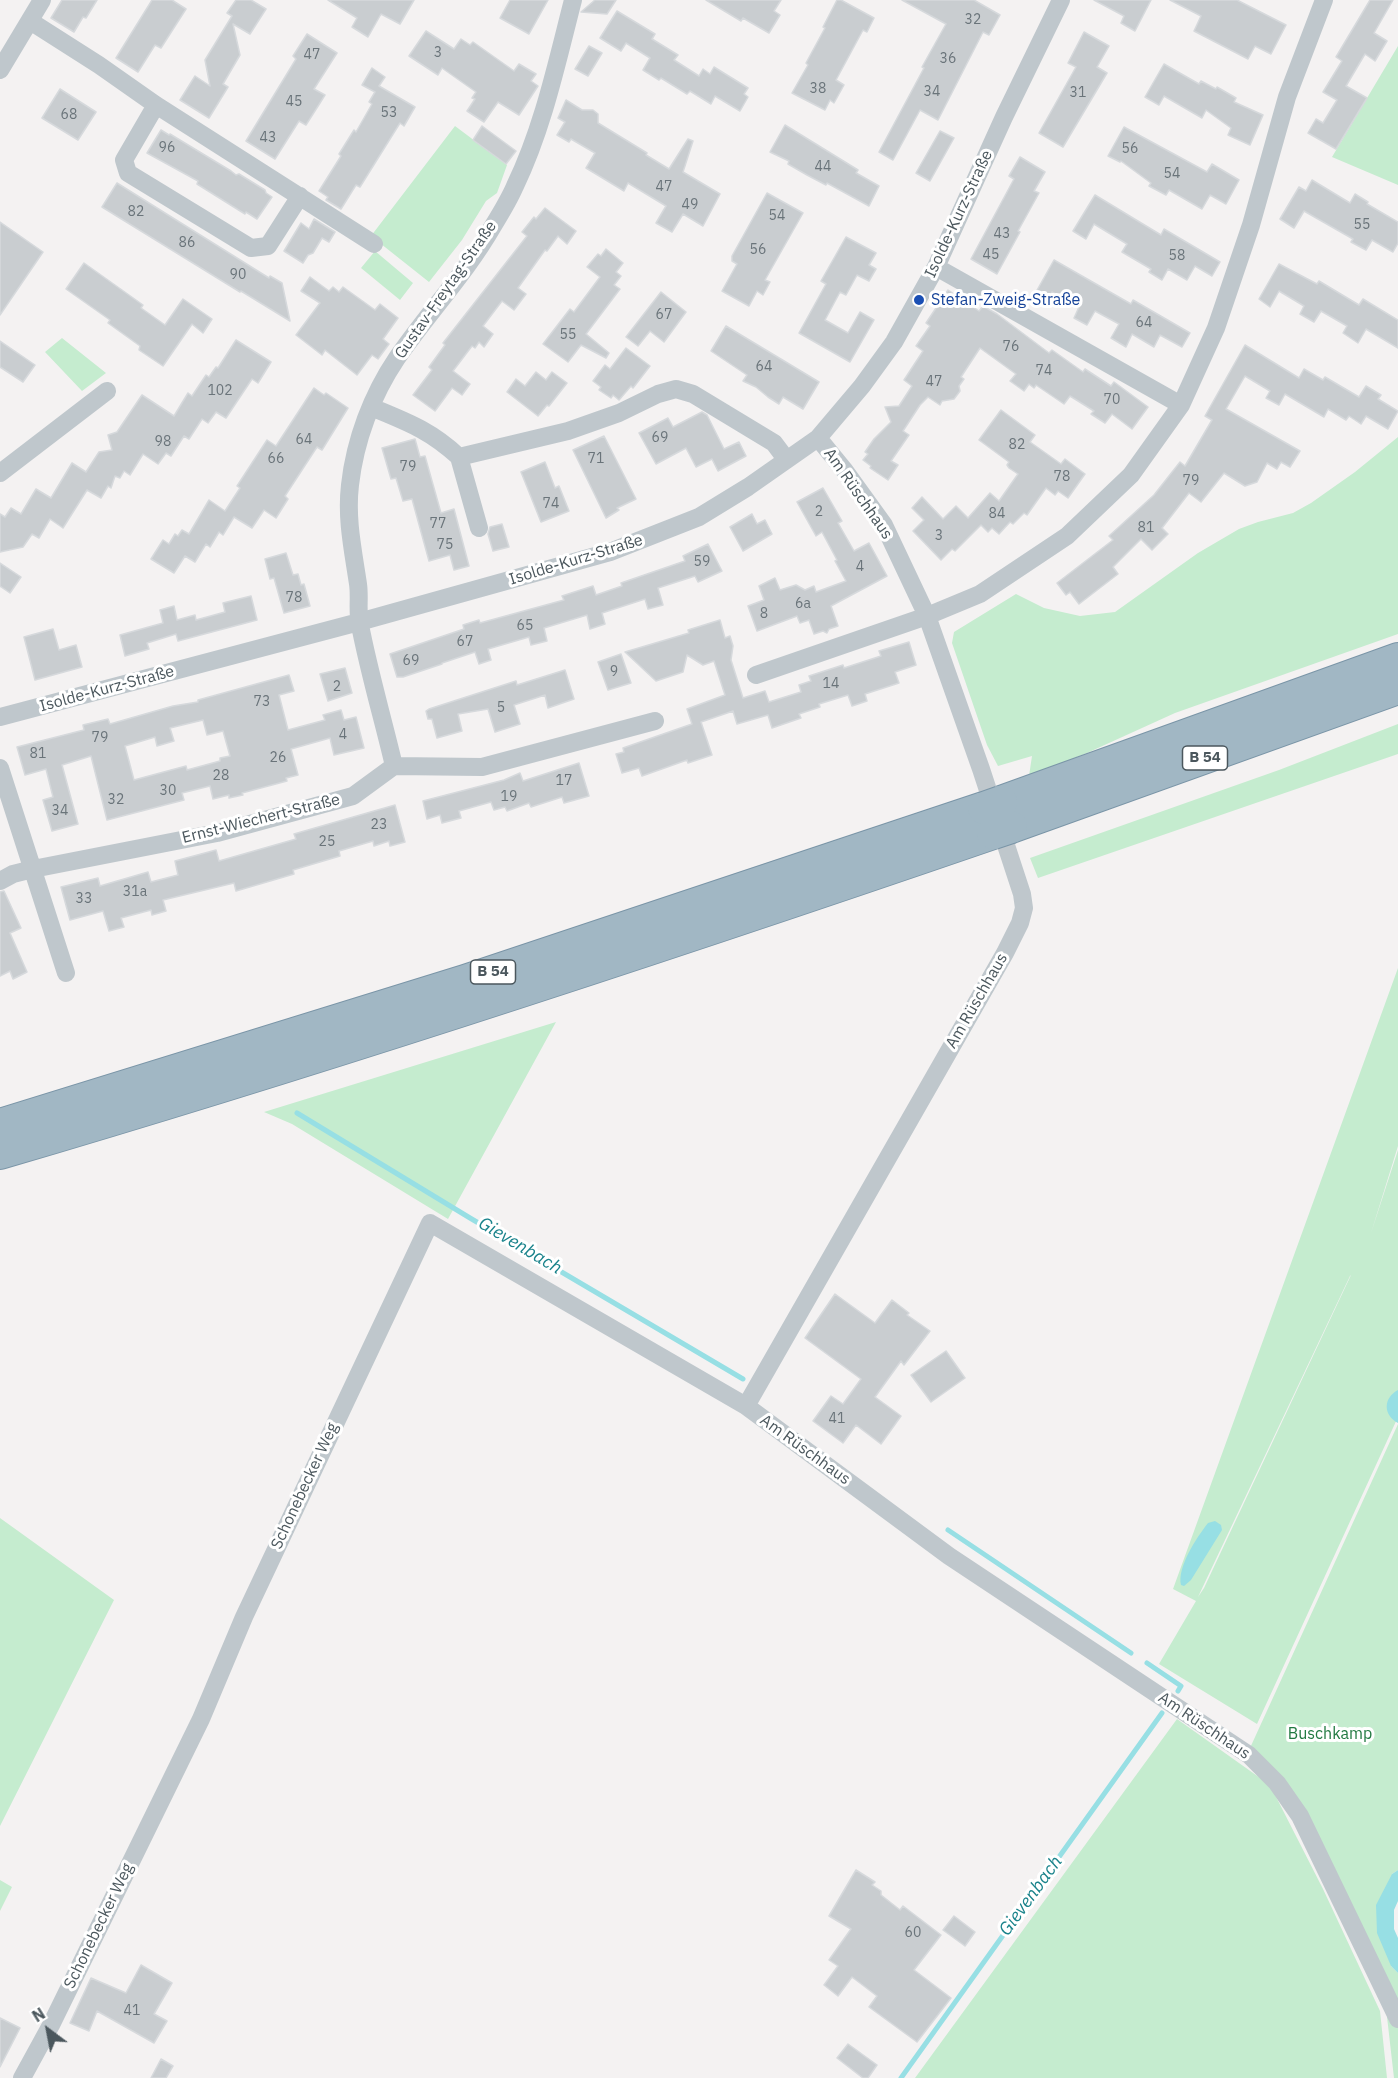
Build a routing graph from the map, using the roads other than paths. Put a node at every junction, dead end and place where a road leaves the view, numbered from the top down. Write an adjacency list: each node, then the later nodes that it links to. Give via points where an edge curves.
1 (42, 0): 5 (street)
2 (573, 0): 13 (street, Gustav-Freytag-Straße, via 555,73 516,186 483,242 398,358)
3 (1061, 0): 10 (street, Isolde-Kurz-Straße)
4 (1324, 0): 12 (street, via 1287,97 1251,225 1216,328)
5 (30, 21): 6 (street); 7 (street)
6 (0, 70)
7 (156, 105): 8 (street); 8 (street, via 124,159 128,173 251,248 268,246)
8 (300, 196): 9 (street)
9 (374, 244)
10 (936, 267): 12 (street); 14 (street, Isolde-Kurz-Straße, via 894,342)
11 (107, 392): 17 (street)
12 (1181, 405): 19 (street, via 1131,475 1067,536 980,594)
13 (371, 407): 15 (street, via 417,426); 20 (street, Gustav-Freytag-Straße, via 350,483 348,510)
14 (818, 438): 16 (street, Isolde-Kurz-Straße); 19 (street, Am Rüschhaus, via 885,525)
15 (459, 458): 16 (street, via 568,431 676,389 693,394 774,443); 18 (street)
16 (786, 459): 20 (street, Isolde-Kurz-Straße, via 699,518 621,548)
17 (0, 473)
18 (479, 528)
19 (927, 616): 22 (street); 36 (street, Am Rüschhaus, via 1012,860 1024,908 1005,953)
20 (359, 622): 24 (street, Isolde-Kurz-Straße); 26 (street, Gustav-Freytag-Straße)
21 (1398, 659): 28 (highway, B 54)
22 (756, 675)
23 (1398, 688): 28 (highway, B 54)
24 (0, 717)
25 (655, 720): 26 (street, via 482,767)
26 (394, 766): 29 (street, Ernst-Wiechert-Straße, via 353,796 217,833)
27 (0, 768): 29 (street)
28 (997, 818): 32 (highway, B 54); 33 (highway, B 54, via 715,928)
29 (33, 869): 30 (street, Ernst-Wiechert-Straße); 31 (street)
30 (0, 881)
31 (66, 973)
32 (0, 1125)
33 (39, 1142): 34 (highway, B 54); 35 (highway)
34 (0, 1153)
35 (0, 1163)
36 (746, 1406): 37 (street, Am Rüschhaus, via 949,1556 1249,1755 1277,1783 1300,1816); 38 (street, Schonebecker Weg, via 430,1223 244,1617 201,1719)
37 (1398, 2019)
38 (22, 2078)

